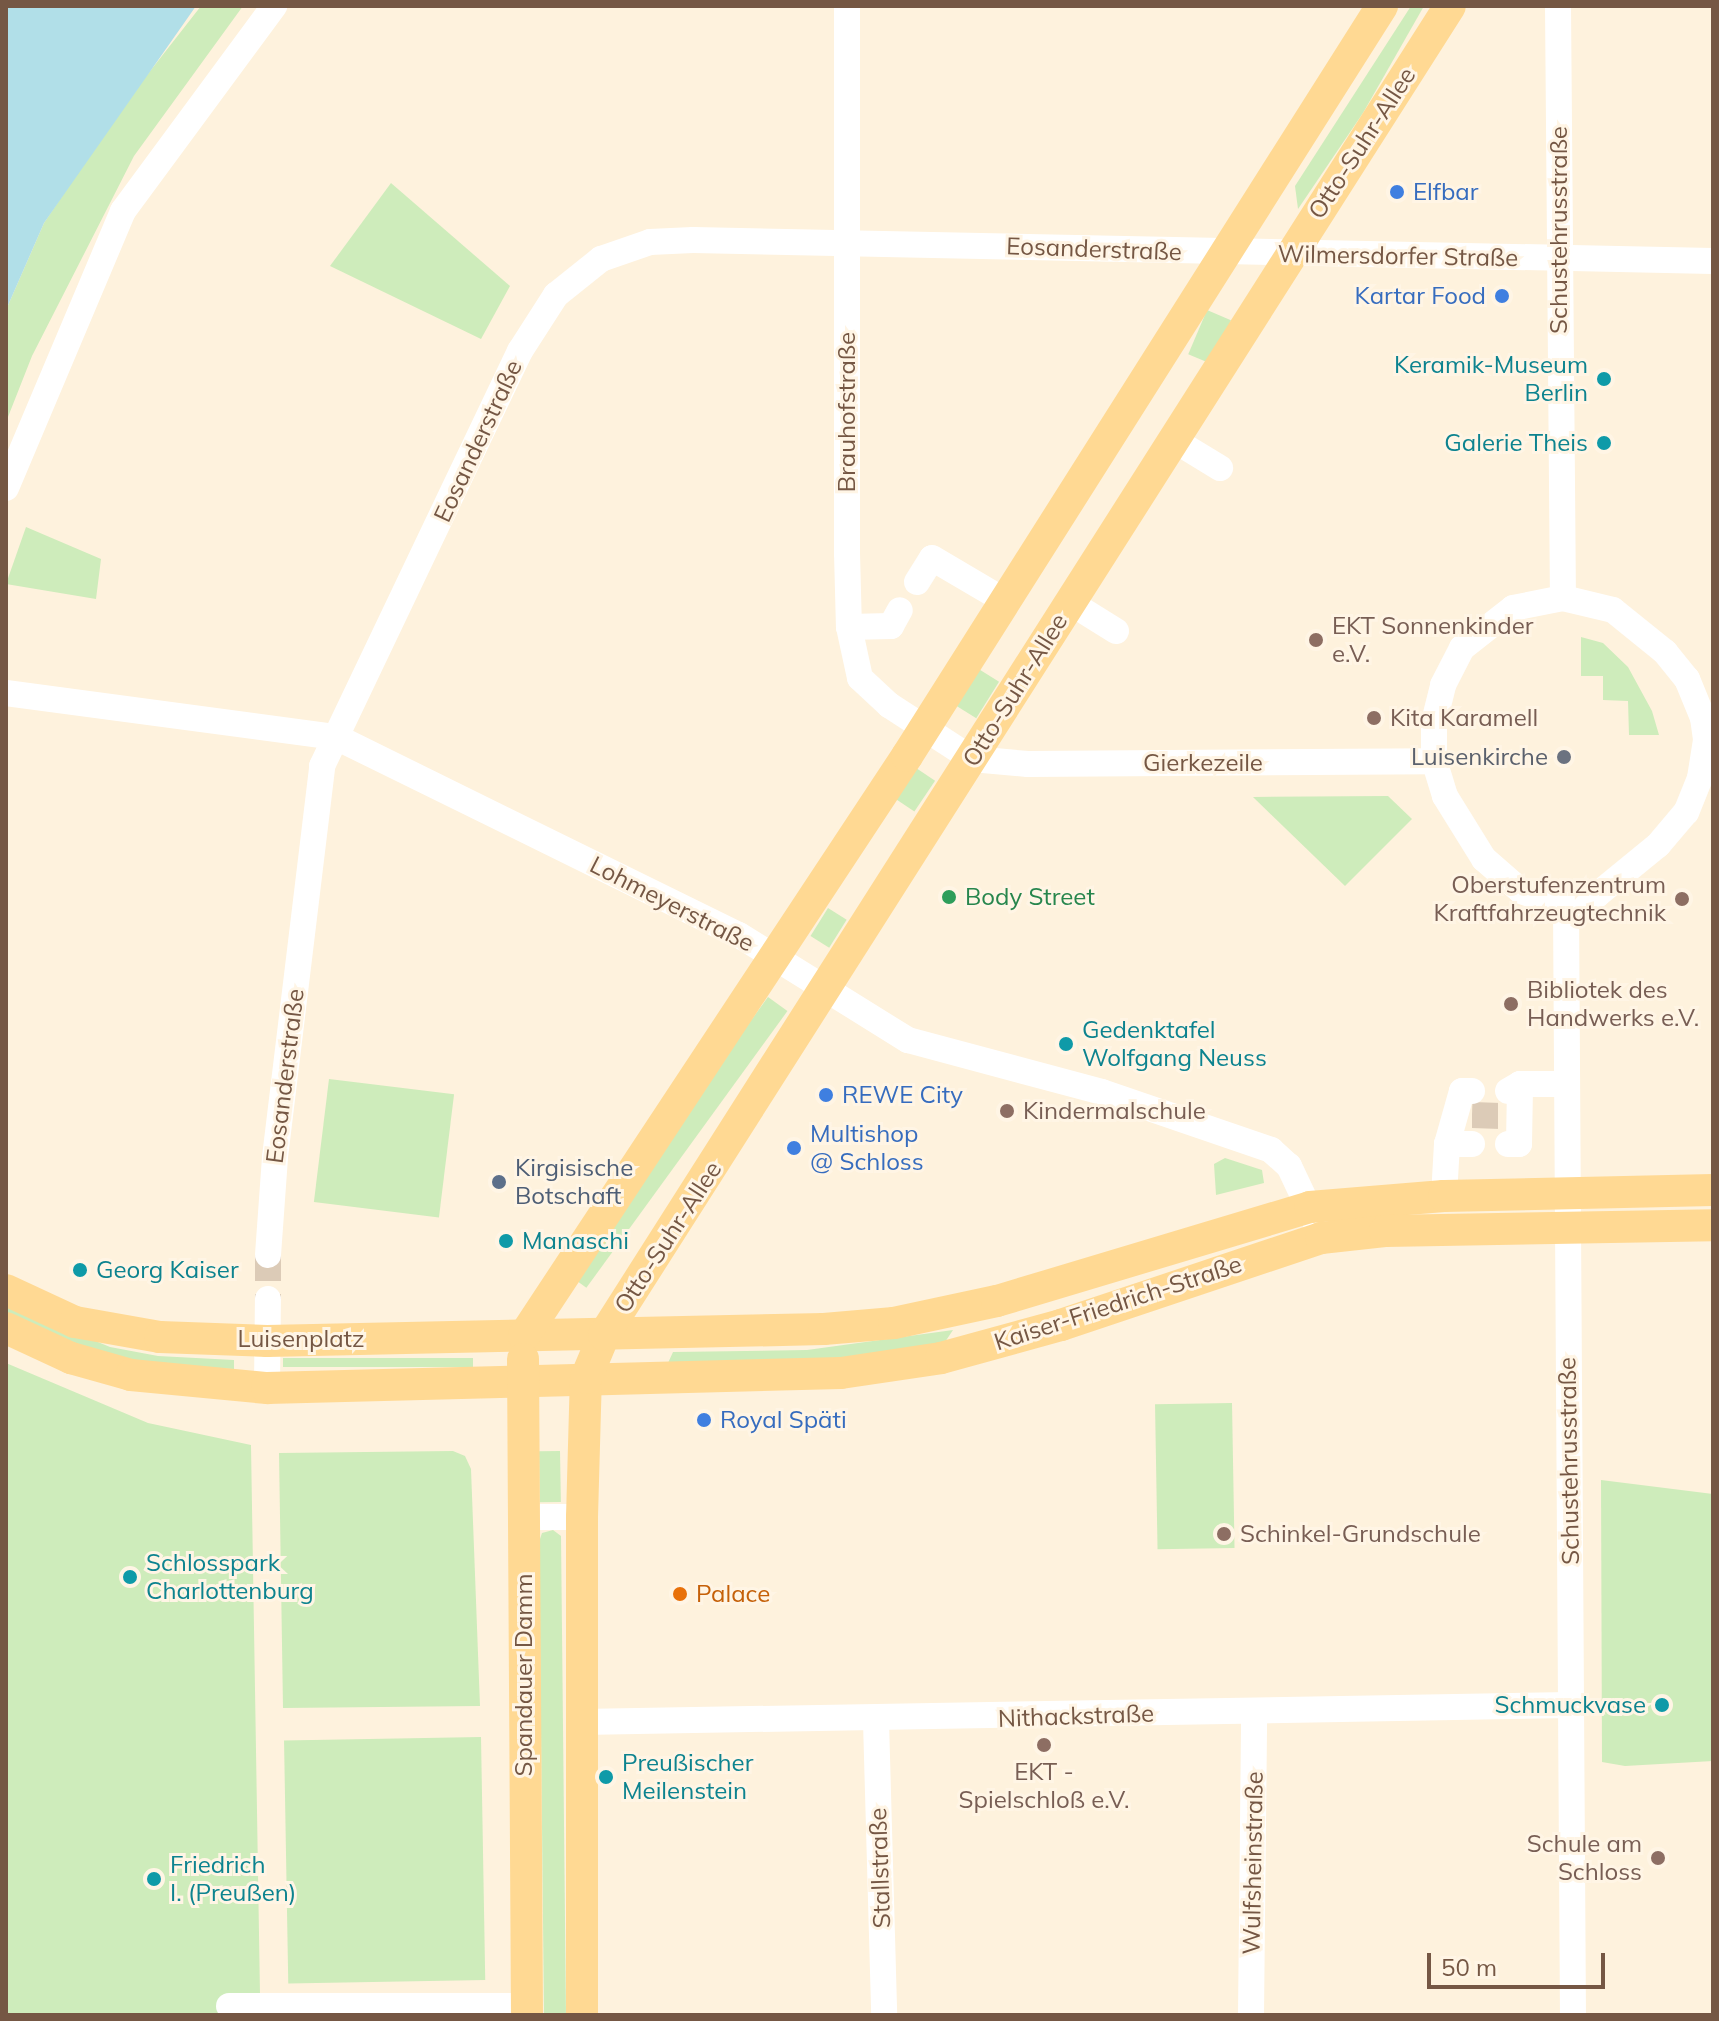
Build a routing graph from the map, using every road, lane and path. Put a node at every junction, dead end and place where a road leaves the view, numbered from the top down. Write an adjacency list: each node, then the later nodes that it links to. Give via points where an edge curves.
1 (274, 6): 13 (street, via 123,211)
2 (847, 6): 6 (street, Brauhofstraße)
3 (1382, 6): 7 (main road)
4 (1450, 6): 8 (main road, Otto-Suhr-Allee)
5 (1558, 6): 9 (street, Schustehrusstraße)
6 (846, 243): 7 (street, Eosanderstraße); 19 (street, Brauhofstraße); 23 (street, Eosanderstraße, via 650,242 601,259 556,295 520,351)
7 (1226, 253): 8 (street, Wilmersdorfer Straße); 16 (main road)
8 (1291, 255): 9 (street, Wilmersdorfer Straße); 11 (main road, Otto-Suhr-Allee)
9 (1558, 259): 10 (street, Wilmersdorfer Straße); 15 (street, Schustehrusstraße)
10 (1713, 261)
11 (1174, 440): 12 (street); 17 (main road, Otto-Suhr-Allee)
12 (1220, 468)
13 (6, 488)
14 (917, 582): 16 (street, via 932,558)
15 (1563, 598): 24 (street, via 1613,610 1665,652 1687,679); 26 (street, via 1513,608 1462,648 1443,685 1434,722)
16 (1005, 601): 22 (main road)
17 (1071, 603): 20 (street); 25 (main road, Otto-Suhr-Allee)
18 (900, 610): 19 (street, via 891,626)
19 (849, 627): 22 (street, Brauhofstraße, via 860,678)
20 (1116, 631)
21 (6, 693): 23 (street, Lohmeyerstraße)
22 (924, 730): 25 (street, Brauhofstraße); 28 (main road)
23 (336, 737): 28 (street, Lohmeyerstraße, via 739,935); 40 (street, Eosanderstraße, via 322,766)
24 (1709, 740): 27 (street, via 1686,812 1658,845 1597,895)
25 (972, 759): 26 (street, Gierkezeile, via 1020,764); 29 (main road, Otto-Suhr-Allee)
26 (1434, 761): 27 (street, via 1445,796 1484,859 1521,891)
27 (1566, 906): 30 (street, Schustehrusstraße)
28 (776, 959): 29 (street, Lohmeyerstraße); 45 (main road)
29 (825, 993): 36 (street, Lohmeyerstraße, via 908,1040 1102,1092 1271,1150 1289,1166); 44 (main road, Otto-Suhr-Allee)
30 (1565, 1084): 32 (street, via 1514,1102 1519,1144); 34 (street, Schustehrusstraße)
31 (1466, 1107): 35 (street)
32 (1508, 1144)
33 (1713, 1190): 34 (main road, Kaiser-Friedrich-Straße)
34 (1565, 1192): 35 (main road, Kaiser-Friedrich-Straße); 38 (street, Schustehrusstraße)
35 (1444, 1196): 36 (main road, Kaiser-Friedrich-Straße)
36 (1310, 1207): 39 (street, Lohmeyerstraße); 44 (main road, Kaiser-Friedrich-Straße, via 997,1301 894,1323)
37 (1713, 1225): 38 (main road, Kaiser-Friedrich-Straße)
38 (1566, 1226): 39 (main road, Kaiser-Friedrich-Straße); 52 (street, Schustehrusstraße)
39 (1321, 1238): 47 (main road, Kaiser-Friedrich-Straße, via 1061,1325 915,1363 841,1373)
40 (268, 1255)
41 (6, 1290): 46 (main road, Luisenplatz, via 75,1322 109,1331)
42 (268, 1299): 46 (street)
43 (6, 1328): 49 (main road, Luisenplatz, via 71,1358 131,1375)
44 (604, 1335): 45 (main road, Luisenplatz); 47 (main road, Otto-Suhr-Allee)
45 (524, 1336): 46 (main road, Luisenplatz); 48 (main road, Spandauer Damm)
46 (267, 1341): 49 (street)
47 (586, 1378): 48 (main road, Kaiser-Friedrich-Straße); 51 (main road)
48 (522, 1380): 49 (main road, Luisenplatz); 50 (main road, Spandauer Damm)
49 (267, 1388)
50 (523, 1517): 51 (street); 57 (main road, Spandauer Damm)
51 (582, 1517): 55 (main road)
52 (1571, 1705): 53 (street, Nithackstraße); 61 (street, Schustehrusstraße)
53 (1254, 1711): 54 (street, Nithackstraße); 60 (street, Wulfsheinstraße)
54 (876, 1721): 55 (street, Nithackstraße); 59 (street, Stallstraße)
55 (581, 1722): 58 (main road)
56 (229, 2006): 57 (street)
57 (527, 2010)
58 (582, 2015)
59 (884, 2015)
60 (1251, 2015)
61 (1573, 2015)

